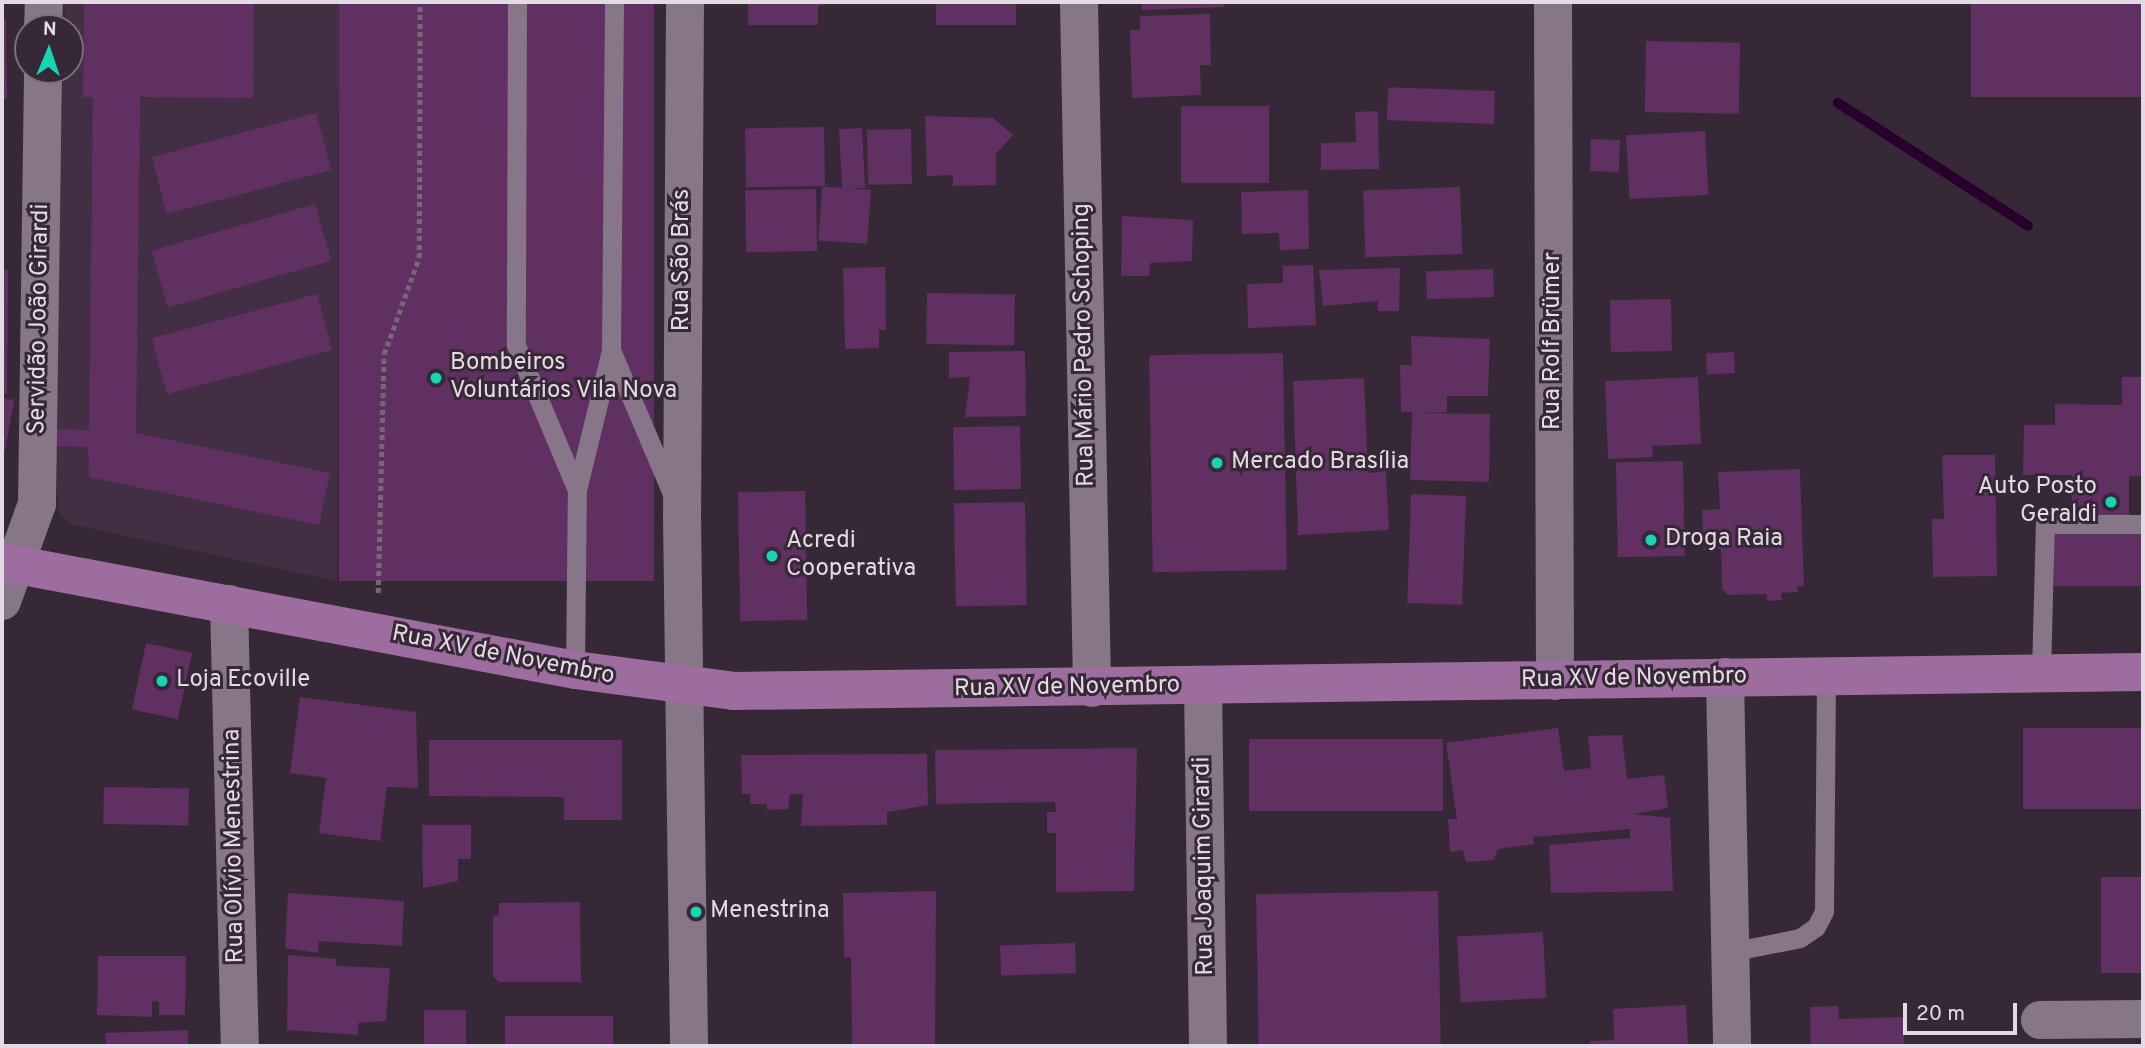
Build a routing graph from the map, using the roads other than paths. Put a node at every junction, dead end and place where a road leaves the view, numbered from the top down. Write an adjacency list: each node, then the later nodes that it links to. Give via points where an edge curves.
1 (517, 2): 8 (lane, via 516,345)
2 (614, 2): 7 (lane)
3 (685, 2): 9 (street, Rua São Brás)
4 (1079, 2): 22 (street, Rua Mário Pedro Schoping)
5 (1553, 2): 19 (street, Rua Rolf Brümer)
6 (43, 84): 11 (street, Servidão João Girardi, via 37,505)
7 (611, 350): 8 (lane); 9 (lane)
8 (578, 489): 14 (lane)
9 (682, 516): 21 (street, Rua São Brás)
10 (2143, 524): 16 (lane, via 2045,524)
11 (10, 563): 12 (street, Servidão João Girardi); 13 (main road, Rua XV de Novembro)
12 (2, 601)
13 (229, 604): 14 (main road, Rua XV de Novembro); 26 (street, Rua Olívio Menestrina)
14 (575, 670): 21 (main road, Rua XV de Novembro)
15 (2143, 672): 16 (main road, Rua XV de Novembro)
16 (2041, 673): 17 (main road, Rua XV de Novembro)
17 (1826, 676): 18 (main road, Rua XV de Novembro); 23 (lane, via 1824,911 1816,927 1800,938)
18 (1725, 677): 19 (main road, Rua XV de Novembro); 23 (street)
19 (1555, 681): 20 (main road, Rua XV de Novembro)
20 (1203, 686): 22 (main road, Rua XV de Novembro); 28 (street, Rua Joaquim Girardi)
21 (683, 687): 22 (main road, Rua XV de Novembro, via 792,692); 27 (street, Rua São Brás)
22 (1091, 688)
23 (1730, 952): 29 (street)
24 (2143, 1018): 25 (street)
25 (2040, 1020)
26 (240, 1046)
27 (689, 1046)
28 (1208, 1046)
29 (1732, 1046)

